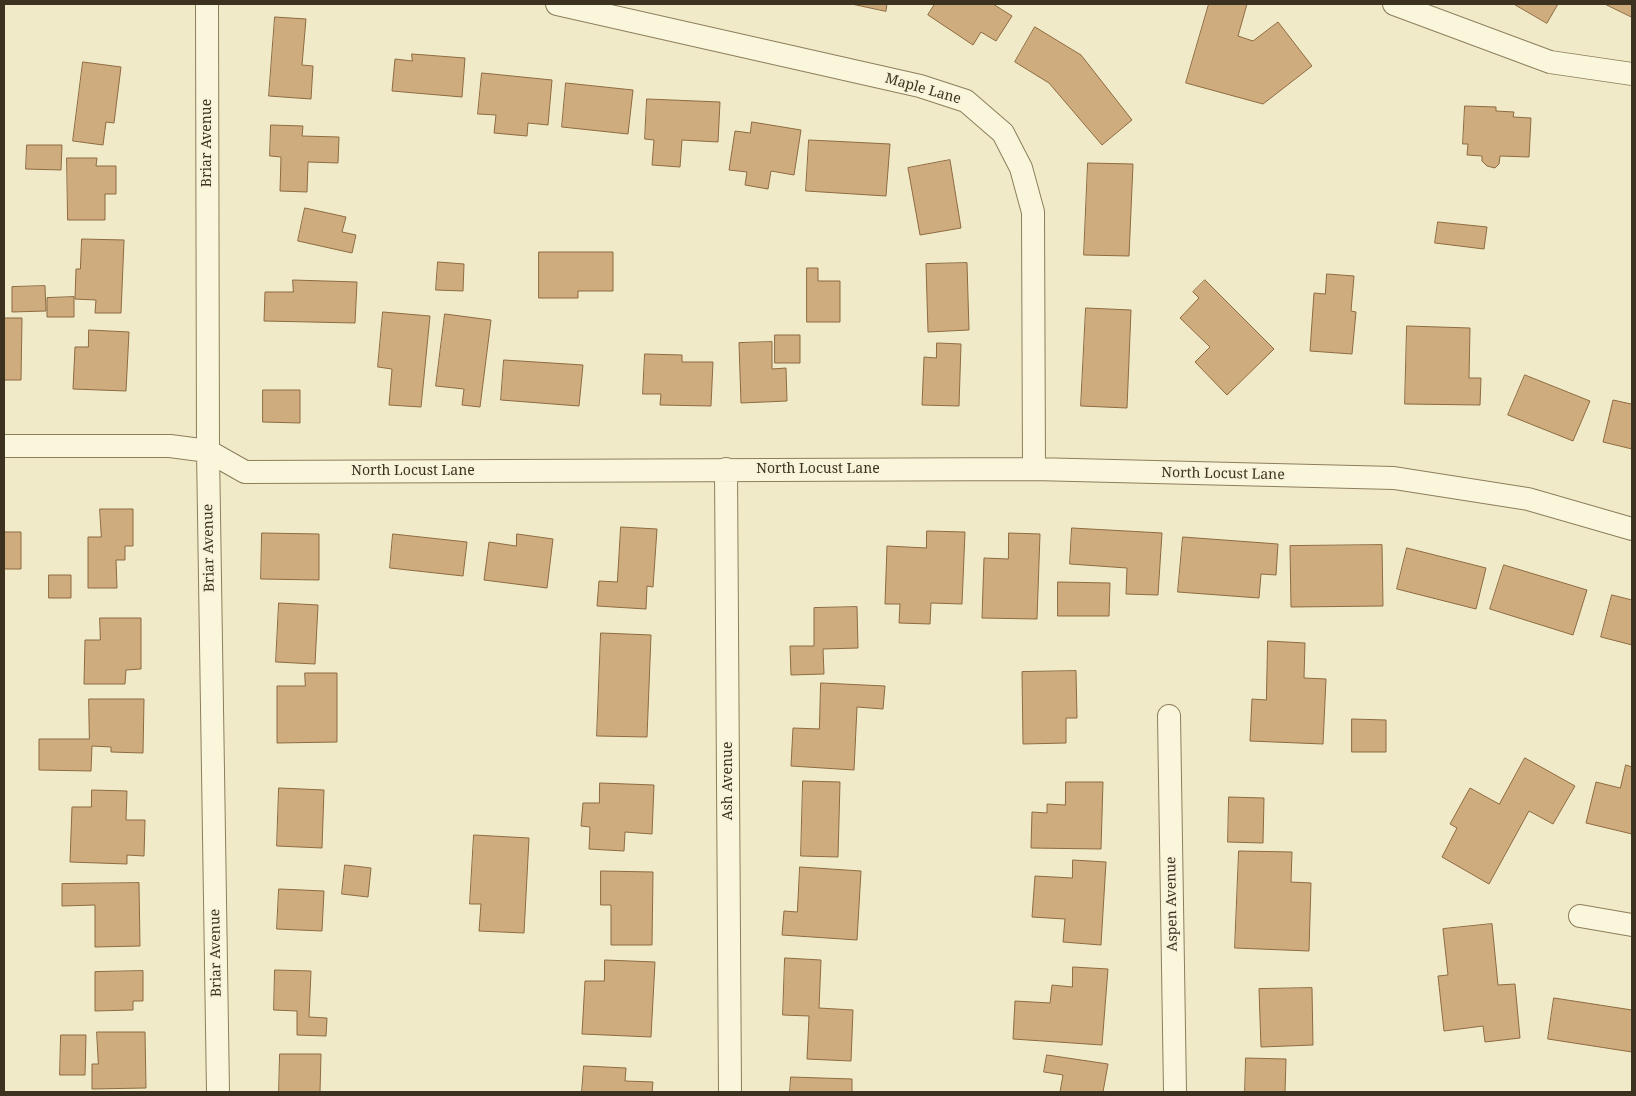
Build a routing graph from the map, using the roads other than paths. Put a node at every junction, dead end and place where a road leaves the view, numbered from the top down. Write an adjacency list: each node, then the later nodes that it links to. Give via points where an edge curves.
1 (207, 4): 6 (street, Briar Avenue)
2 (557, 4): 8 (street, Maple Lane, via 920,86 966,101 1004,133 1021,168 1033,212)
3 (1394, 4): 4 (street, via 1550,62)
4 (1632, 74)
5 (4, 446): 6 (street, North Locust Lane, via 165,446)
6 (208, 451): 7 (street, North Locust Lane, via 245,472); 13 (street, Briar Avenue)
7 (726, 469): 8 (street, North Locust Lane); 14 (street, Ash Avenue)
8 (1034, 470): 9 (street, North Locust Lane, via 1394,478 1528,499)
9 (1632, 529)
10 (1169, 716): 15 (street, Aspen Avenue)
11 (1580, 916): 12 (street)
12 (1632, 925)
13 (218, 1092)
14 (730, 1092)
15 (1175, 1092)

